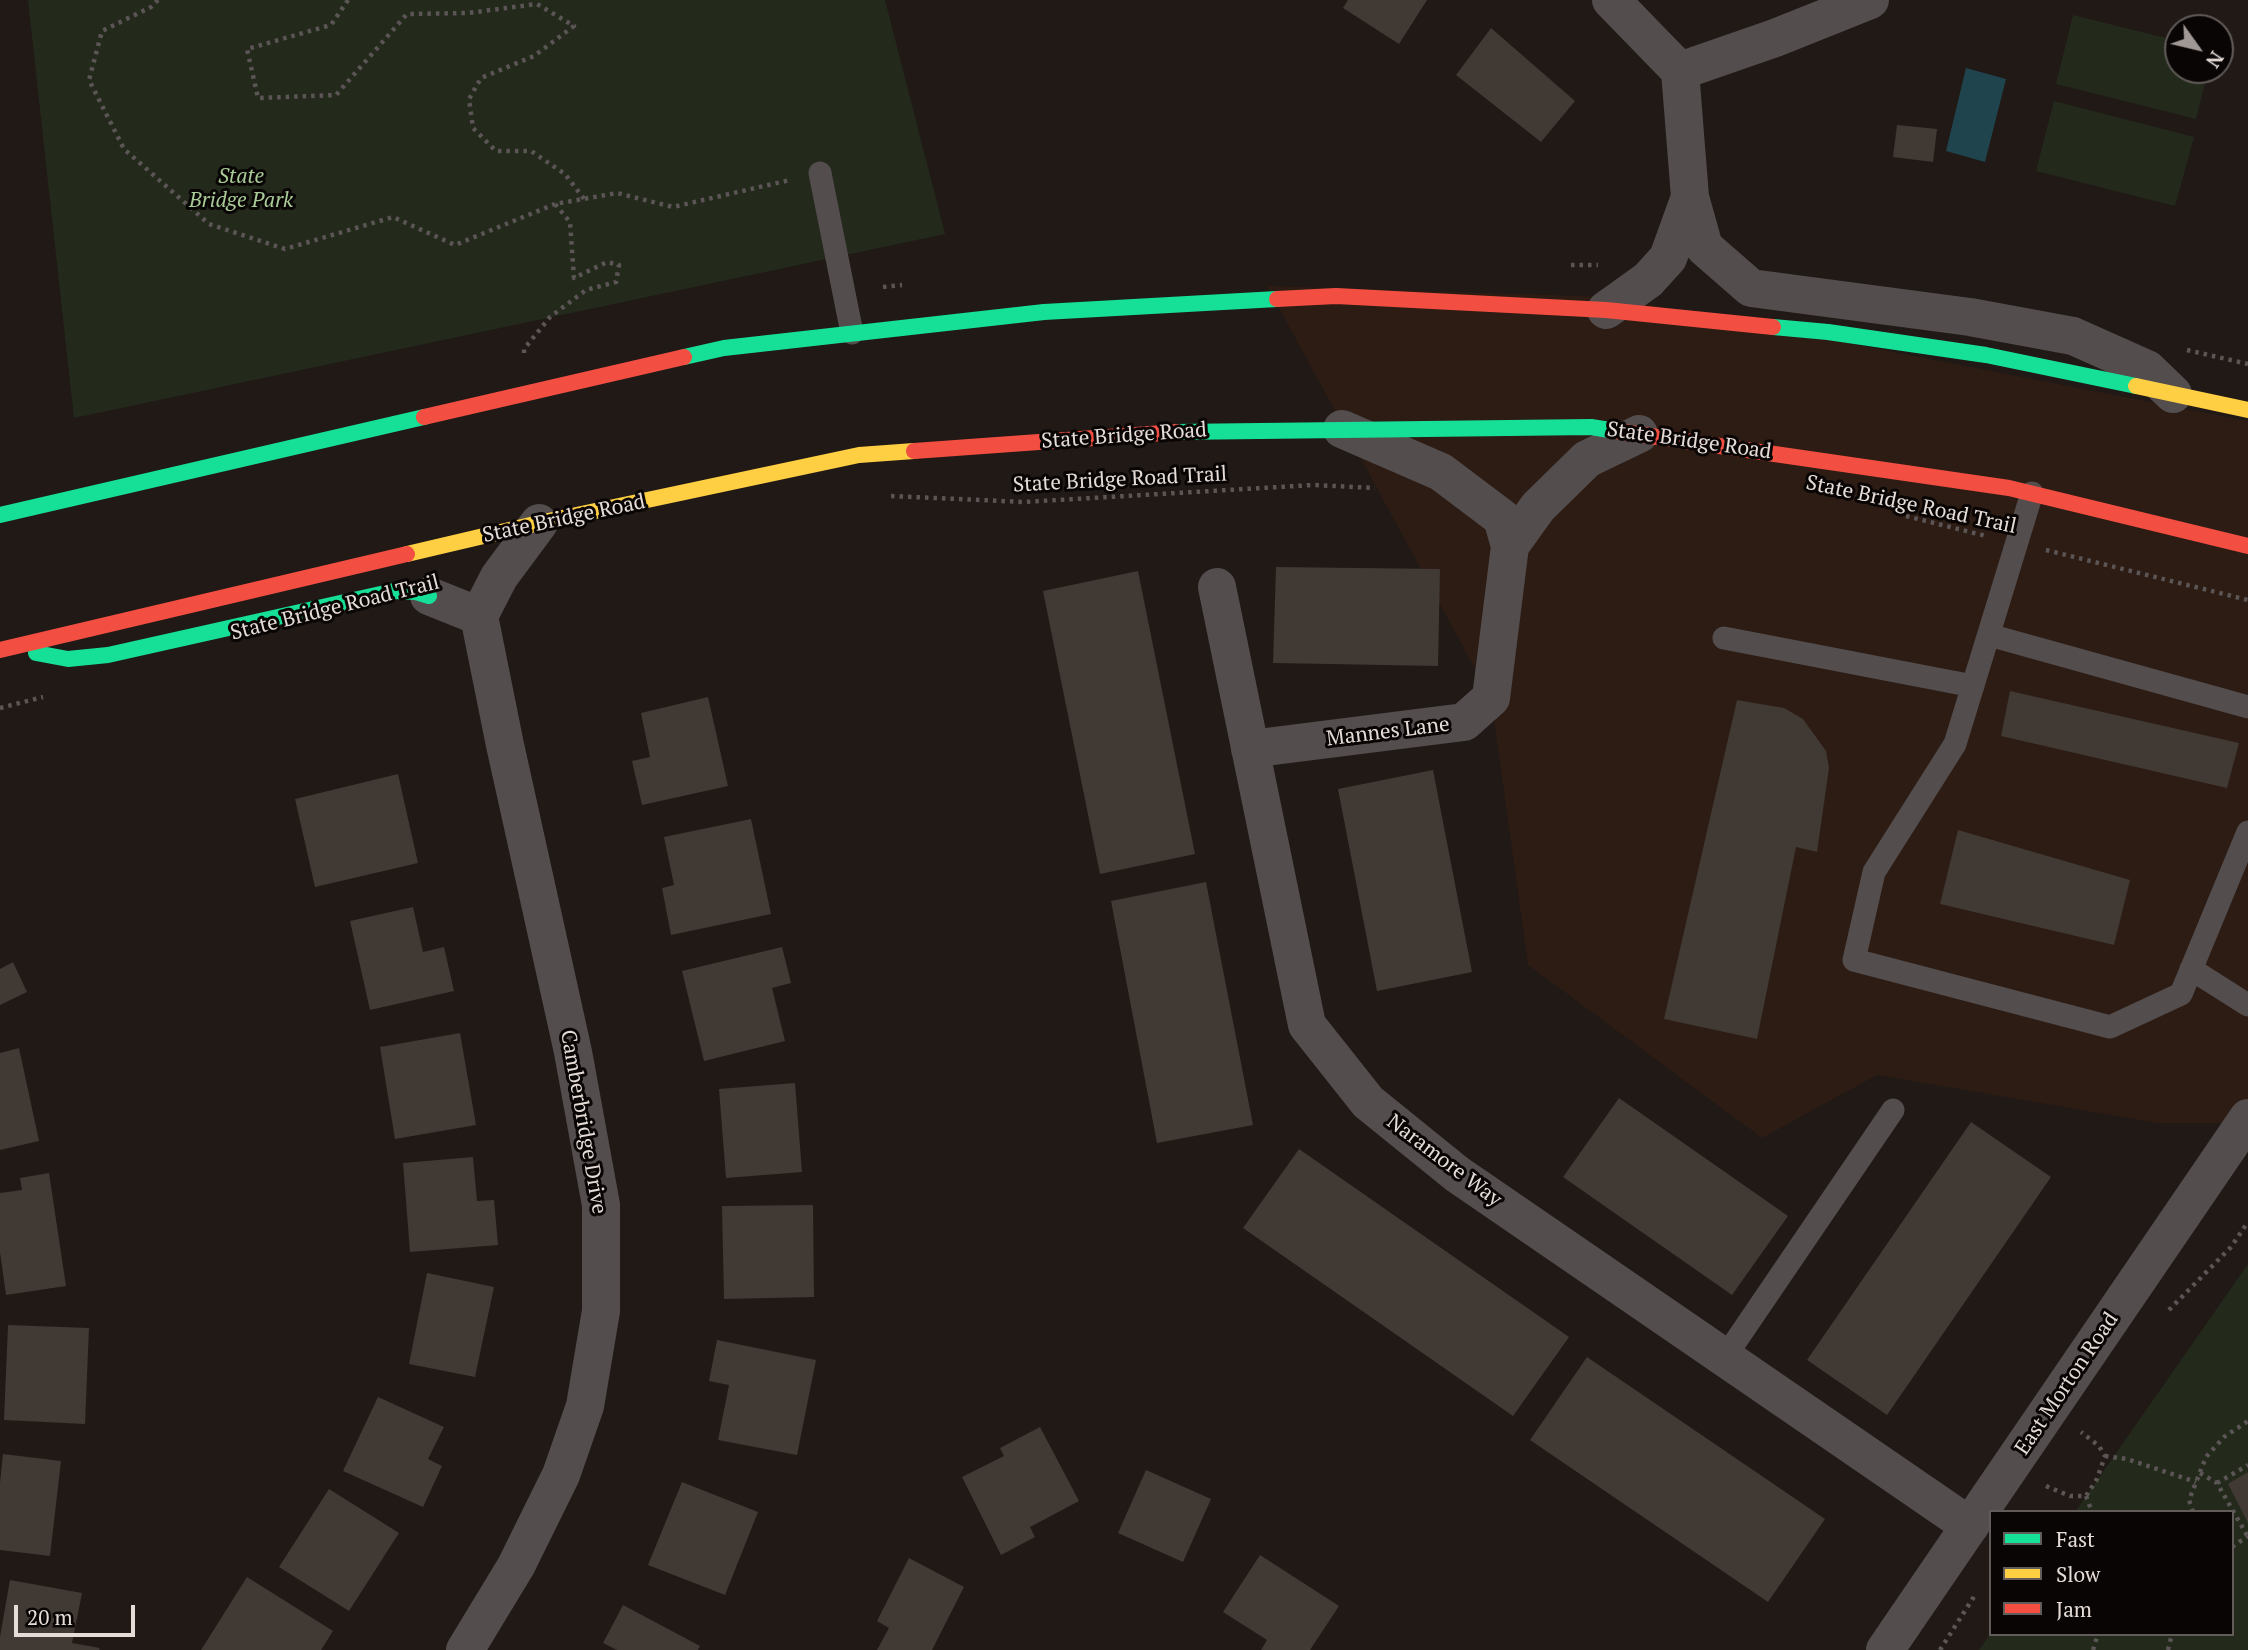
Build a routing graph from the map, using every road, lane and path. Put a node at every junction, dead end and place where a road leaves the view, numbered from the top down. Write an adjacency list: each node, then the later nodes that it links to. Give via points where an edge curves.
1 (158, 0): 9 (path, via 102,31 89,80 124,149 209,224 285,249 393,217 455,244)
2 (348, 0): 8 (path, via 331,25 247,49 258,99 336,95 407,14 468,13 537,4 574,26 534,56 481,78 469,99 473,128 496,151 531,151 565,174)
3 (1611, 0): 5 (street)
4 (1870, 0): 5 (street)
5 (1680, 71): 7 (street)
6 (820, 173): 8 (path, via 673,207 617,193); 11 (lane)
7 (1690, 197): 10 (street, via 1668,258 1648,280); 13 (street, via 1704,247 1751,288 2073,335 2147,369)
8 (583, 199): 9 (path)
9 (555, 204): 12 (path, via 570,222 574,278 607,262 619,265 616,282 586,290 550,317 524,349)
10 (1606, 310): 11 (highway, via 1336,296 1044,312); 13 (highway, via 1828,332 1986,355)
11 (852, 333): 21 (highway, via 724,348)
12 (525, 356)
13 (2173, 394): 14 (highway)
14 (2248, 410)
15 (1342, 429): 16 (highway, State Bridge Road, via 1591,427); 22 (highway, State Bridge Road, via 1201,430 859,455); 25 (street, via 1441,472 1502,518)
16 (1639, 434): 18 (highway, State Bridge Road); 25 (street, via 1587,459 1538,507)
17 (1378, 488): 19 (path, State Bridge Road Trail, via 1313,485 1024,502)
18 (2032, 493): 23 (lane); 24 (highway, State Bridge Road)
19 (879, 495)
20 (1895, 514): 23 (path, State Bridge Road Trail)
21 (0, 515)
22 (539, 523): 29 (street, via 499,577); 32 (highway, State Bridge Road)
23 (2017, 543): 28 (path, State Bridge Road Trail); 30 (lane)
24 (2248, 546)
25 (1510, 547): 37 (street, Mannes Lane, via 1491,698 1464,722)
26 (1217, 587): 37 (street, Naramore Way)
27 (429, 596): 29 (street); 32 (highway, State Bridge Road, via 394,591 108,655 68,659)
28 (2248, 600)
29 (479, 616): 60 (street, Camberbridge Drive, via 573,1052 601,1205 601,1311 585,1406 561,1475 516,1566)
30 (1989, 635): 33 (lane); 35 (lane)
31 (1724, 638): 33 (lane)
32 (5, 649)
33 (1973, 686): 39 (lane, via 1955,744 1874,872 1854,960 2110,1027 2181,994)
34 (52, 694): 36 (path)
35 (2248, 707)
36 (0, 708)
37 (1250, 749): 43 (street, Naramore Way, via 1307,1025 1322,1045 1368,1102 1457,1174)
38 (2248, 832): 39 (lane)
39 (2191, 969): 40 (lane)
40 (2248, 1005)
41 (1893, 1110): 43 (lane)
42 (2248, 1118): 57 (street, East Morton Road)
43 (1725, 1357): 57 (street, Naramore Way)
44 (2248, 1421): 48 (path, via 2224,1437 2206,1457)
45 (2081, 1432): 46 (path)
46 (2105, 1456): 49 (path); 52 (path)
47 (2248, 1465): 50 (path)
48 (2200, 1474): 49 (path); 50 (path)
49 (2196, 1482): 54 (path, via 2189,1500)
50 (2217, 1483): 55 (path)
51 (2046, 1486): 52 (path, via 2070,1496)
52 (2086, 1496): 53 (path)
53 (2091, 1510)
54 (2192, 1510)
55 (2233, 1510)
56 (2234, 1512): 58 (path)
57 (1970, 1526): 61 (street, East Morton Road)
58 (2248, 1536)
59 (1977, 1591): 62 (path)
60 (465, 1650)
61 (1885, 1650)
62 (1940, 1650)

